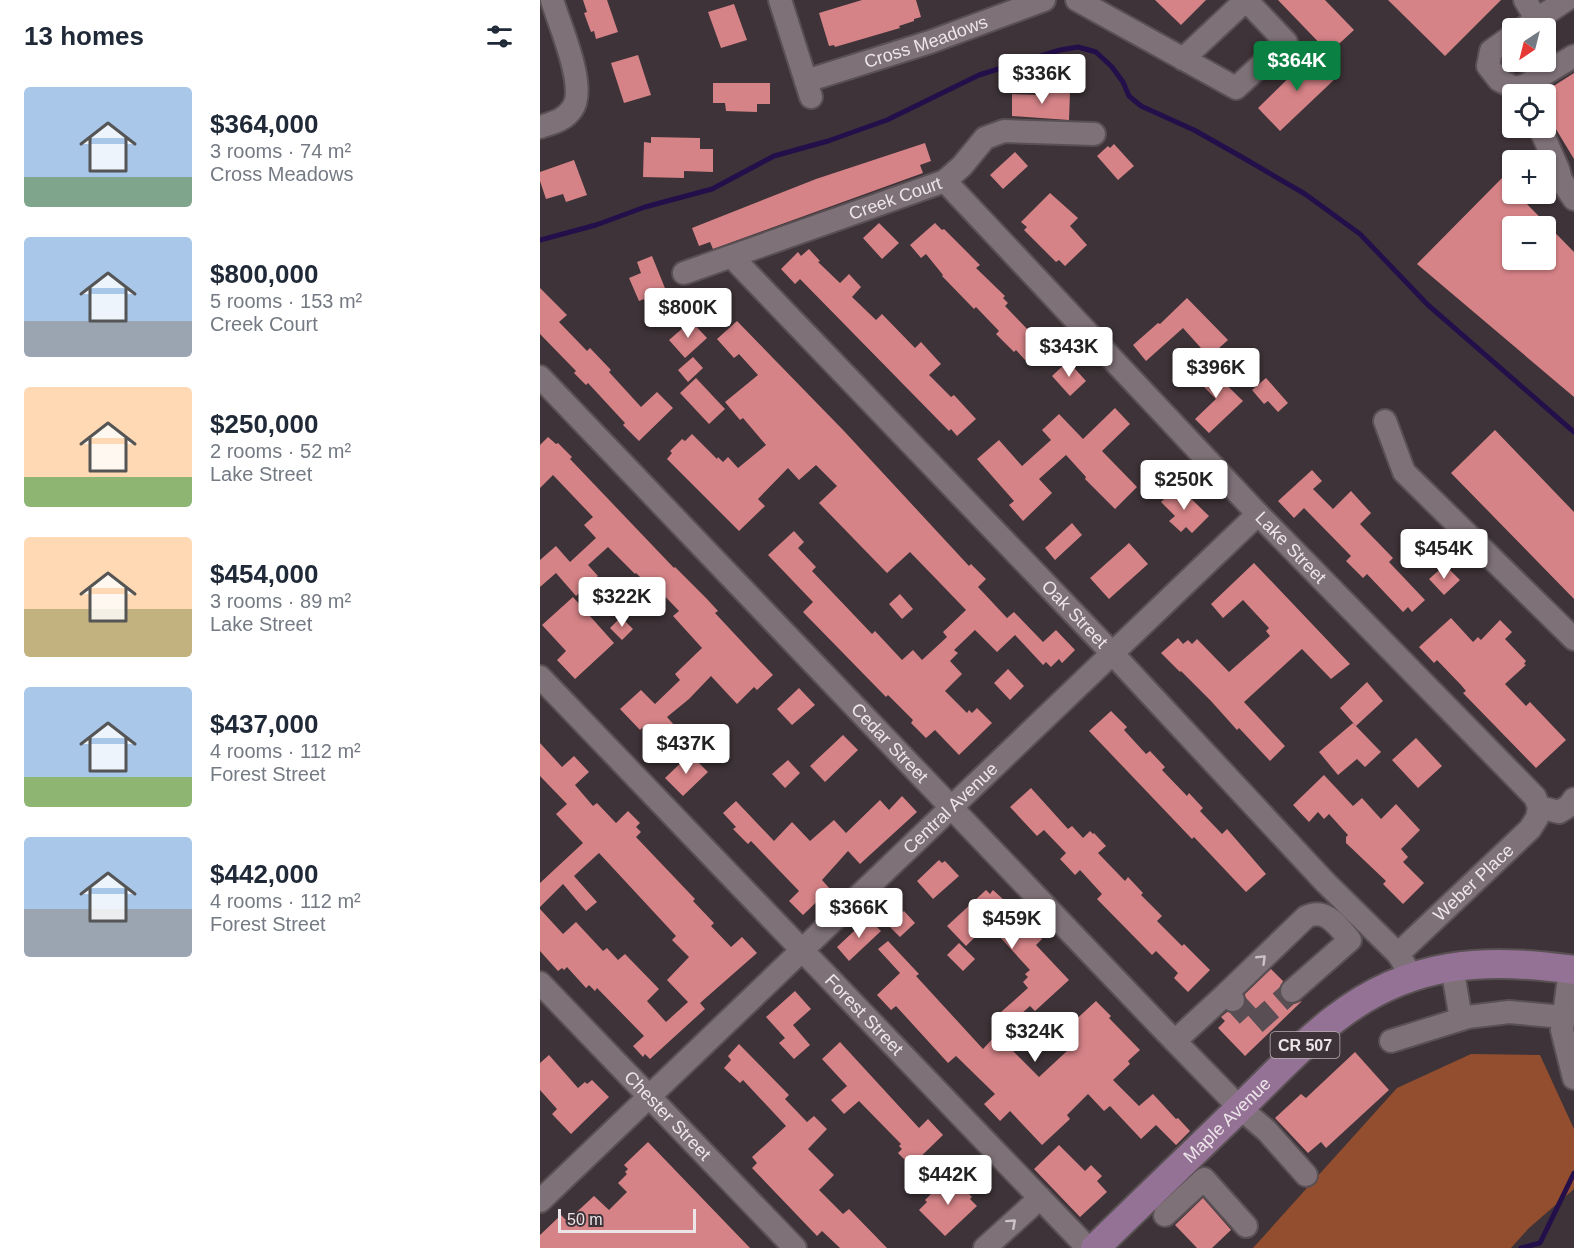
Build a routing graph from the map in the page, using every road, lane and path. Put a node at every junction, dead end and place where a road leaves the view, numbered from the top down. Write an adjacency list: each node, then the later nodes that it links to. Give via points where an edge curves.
1 (552, 0): 14 (street, via 578,92 577,102 565,117)
2 (780, 0): 3 (street, Cross Meadows, via 809,89)
3 (1044, 0)
4 (1077, 0): 11 (street)
5 (1525, 0): 7 (street)
6 (1566, 0): 8 (street)
7 (1529, 18)
8 (1539, 18)
9 (1502, 43): 12 (street, via 1491,51 1488,66)
10 (1574, 56): 13 (street)
11 (1183, 59): 11 (street, via 1236,88 1286,42 1246,0)
12 (1507, 84)
13 (1532, 84)
14 (540, 127)
15 (1094, 134): 19 (street, Creek Court, via 1004,131 985,138)
16 (1544, 138): 20 (street, via 1561,180)
17 (1550, 138): 18 (street)
18 (1574, 171)
19 (945, 181): 21 (street, Creek Court); 25 (street, Lake Street)
20 (1574, 199)
21 (732, 257): 22 (street, Creek Court); 27 (street, Oak Street)
22 (684, 273)
23 (540, 378): 30 (street, Cedar Street)
24 (1385, 422): 26 (street, via 1404,472)
25 (1258, 514): 27 (street, Central Avenue); 31 (street, Lake Street, via 1535,797)
26 (1574, 639)
27 (1112, 653): 30 (street, Central Avenue); 32 (street, Oak Street)
28 (540, 677): 34 (street, Forest Street)
29 (1574, 799): 31 (street, via 1559,812)
30 (950, 807): 34 (street, Central Avenue); 42 (street, Cedar Street)
31 (1539, 807): 35 (street, Weber Place, via 1530,828)
32 (1331, 888): 33 (street, via 1312,905); 35 (street, Oak Street)
33 (1306, 917): 39 (street, via 1325,915 1350,940); 42 (street, one-way to 33, via 1230,996)
34 (802, 950): 45 (street, Central Avenue); 48 (street, Forest Street)
35 (1403, 966): 36 (main road, Maple Avenue / CR 507); 46 (main road, Maple Avenue / CR 507, via 1335,1018)
36 (1452, 968): 37 (main road, Maple Avenue / CR 507, via 1517,963); 41 (street)
37 (1572, 970): 40 (street)
38 (540, 982): 45 (street, Chester Street)
39 (1292, 991)
40 (1563, 1017): 41 (street, via 1509,1012); 44 (street, via 1562,1030)
41 (1461, 1019): 43 (street)
42 (1175, 1041): 46 (street, Cedar Street)
43 (1391, 1041)
44 (1574, 1078)
45 (649, 1096): 49 (street, Central Avenue); 52 (street, Chester Street)
46 (1240, 1108): 47 (street, Cedar Street, via 1267,1131); 55 (main road, Maple Avenue / CR 507)
47 (1306, 1175)
48 (1040, 1198): 53 (street, one-way to 48); 54 (street, Forest Street)
49 (540, 1201)
50 (1165, 1215): 51 (street, via 1204,1179)
51 (1246, 1226)
52 (795, 1248)
53 (985, 1248)
54 (1088, 1248)
55 (1095, 1248)

